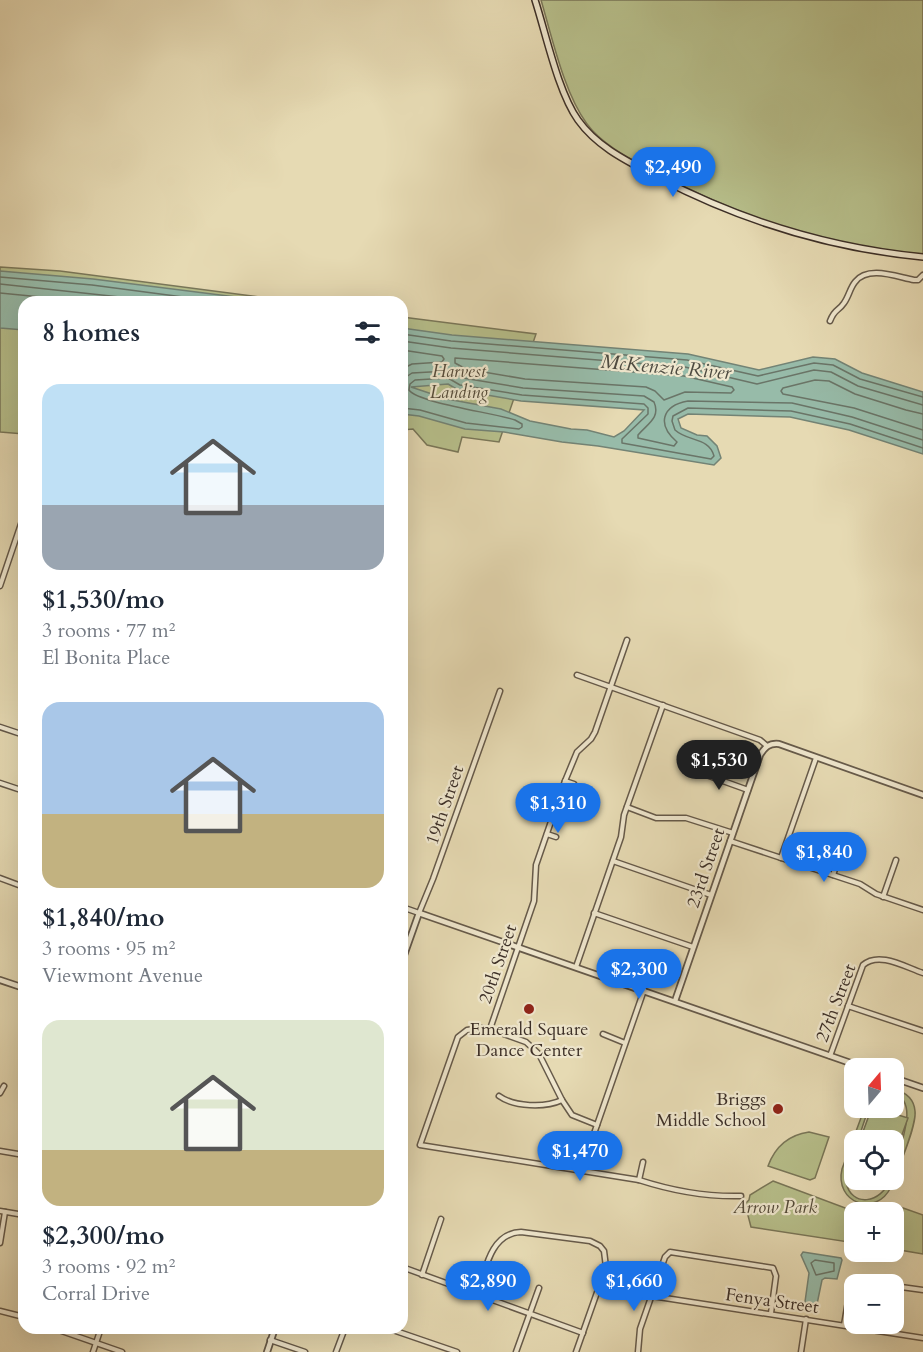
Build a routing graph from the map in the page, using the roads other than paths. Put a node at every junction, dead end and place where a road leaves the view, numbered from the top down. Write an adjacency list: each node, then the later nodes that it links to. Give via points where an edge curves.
1 (535, 0): 2 (main road, via 570,107 588,132 616,155 682,190 763,224 858,249)
2 (923, 257)
3 (923, 275): 4 (street, via 914,280 868,273 852,286)
4 (830, 321)
5 (18, 533): 6 (street)
6 (0, 586)
7 (627, 640): 9 (street, 20th Street)
8 (577, 675): 9 (street)
9 (610, 686): 11 (street); 17 (street, 20th Street, via 595,732 577,752)
10 (500, 691): 39 (street, 19th Street)
11 (663, 705): 14 (street, via 760,740); 23 (street)
12 (0, 727): 13 (street)
13 (18, 732)
14 (767, 746): 15 (street, via 779,744); 21 (street, 23rd Street)
15 (816, 758): 22 (street); 29 (street)
16 (698, 772): 21 (street)
17 (565, 781): 19 (street); 25 (street, 20th Street)
18 (0, 783): 20 (street)
19 (574, 784)
20 (18, 789)
21 (748, 790): 24 (street, 23rd Street)
22 (923, 795)
23 (627, 807): 24 (street, via 656,818 686,818); 31 (street)
24 (733, 833): 27 (street, 23rd Street)
25 (547, 834): 26 (street); 42 (street, 20th Street, via 536,864 534,902)
26 (556, 837)
27 (730, 841): 29 (street); 35 (street, 23rd Street)
28 (844, 843): 32 (street)
29 (781, 858): 32 (street)
30 (896, 860): 36 (street)
31 (613, 861): 35 (street); 40 (street)
32 (834, 875): 36 (street)
33 (0, 878): 34 (street)
34 (18, 885)
35 (711, 895): 43 (street, 23rd Street)
36 (883, 897): 38 (street)
37 (408, 909): 39 (street)
38 (923, 910)
39 (419, 913): 41 (street, 19th Street); 42 (street)
40 (594, 914): 43 (street); 44 (street)
41 (408, 944)
42 (518, 947): 44 (street); 51 (street, 20th Street)
43 (693, 948): 49 (street, 23rd Street)
44 (576, 967): 48 (street)
45 (923, 973): 50 (street, 27th Street, via 884,959 868,961 860,971)
46 (0, 980): 47 (street)
47 (18, 986)
48 (644, 990): 49 (street); 54 (street)
49 (675, 1001): 55 (street)
50 (848, 1006): 52 (street); 55 (street, 27th Street)
51 (490, 1029): 62 (street, via 533,1047); 67 (street, 20th Street, via 467,1030 458,1037 420,1145)
52 (923, 1031)
53 (603, 1034): 54 (street)
54 (626, 1042): 63 (street)
55 (830, 1056): 56 (street)
56 (844, 1061)
57 (904, 1081): 59 (street)
58 (4, 1086): 60 (street)
59 (923, 1088)
60 (0, 1093)
61 (499, 1096): 62 (street, via 541,1106)
62 (562, 1100): 63 (street, via 572,1115)
63 (597, 1125): 67 (street)
64 (0, 1151): 65 (street)
65 (18, 1154)
66 (643, 1162): 68 (street)
67 (581, 1171): 68 (street)
68 (639, 1180): 69 (street, via 700,1196)
69 (741, 1196)
70 (3, 1212): 71 (street); 73 (street)
71 (18, 1214)
72 (441, 1219): 75 (street)
73 (0, 1243)
74 (408, 1270): 75 (street)
75 (422, 1275): 79 (street)
76 (904, 1287): 78 (street)
77 (539, 1288): 83 (street)
78 (923, 1290)
79 (477, 1296): 83 (street); 87 (street, via 493,1250 503,1236 521,1232 595,1242 604,1251 606,1267)
80 (652, 1296): 82 (street, Fenya Street); 82 (street, via 666,1255 678,1252 773,1268 776,1276); 105 (street, via 638,1335)
81 (0, 1311): 84 (street)
82 (771, 1313): 85 (street, Fenya Street)
83 (530, 1315): 87 (street); 103 (street)
84 (18, 1316)
85 (806, 1319): 86 (street, Fenya Street); 106 (street)
86 (844, 1325)
87 (583, 1333): 104 (street)
88 (70, 1334): 96 (street)
89 (99, 1334): 96 (street)
90 (272, 1334): 95 (street)
91 (343, 1334): 101 (street)
92 (404, 1334): 102 (street)
93 (899, 1334): 94 (street, Fenya Street)
94 (923, 1338)
95 (270, 1340): 99 (street); 100 (street)
96 (96, 1343): 97 (street); 98 (street)
97 (93, 1352)
98 (122, 1352)
99 (267, 1352)
100 (304, 1352)
101 (336, 1352)
102 (457, 1352)
103 (516, 1352)
104 (576, 1352)
105 (638, 1352)
106 (801, 1352)

